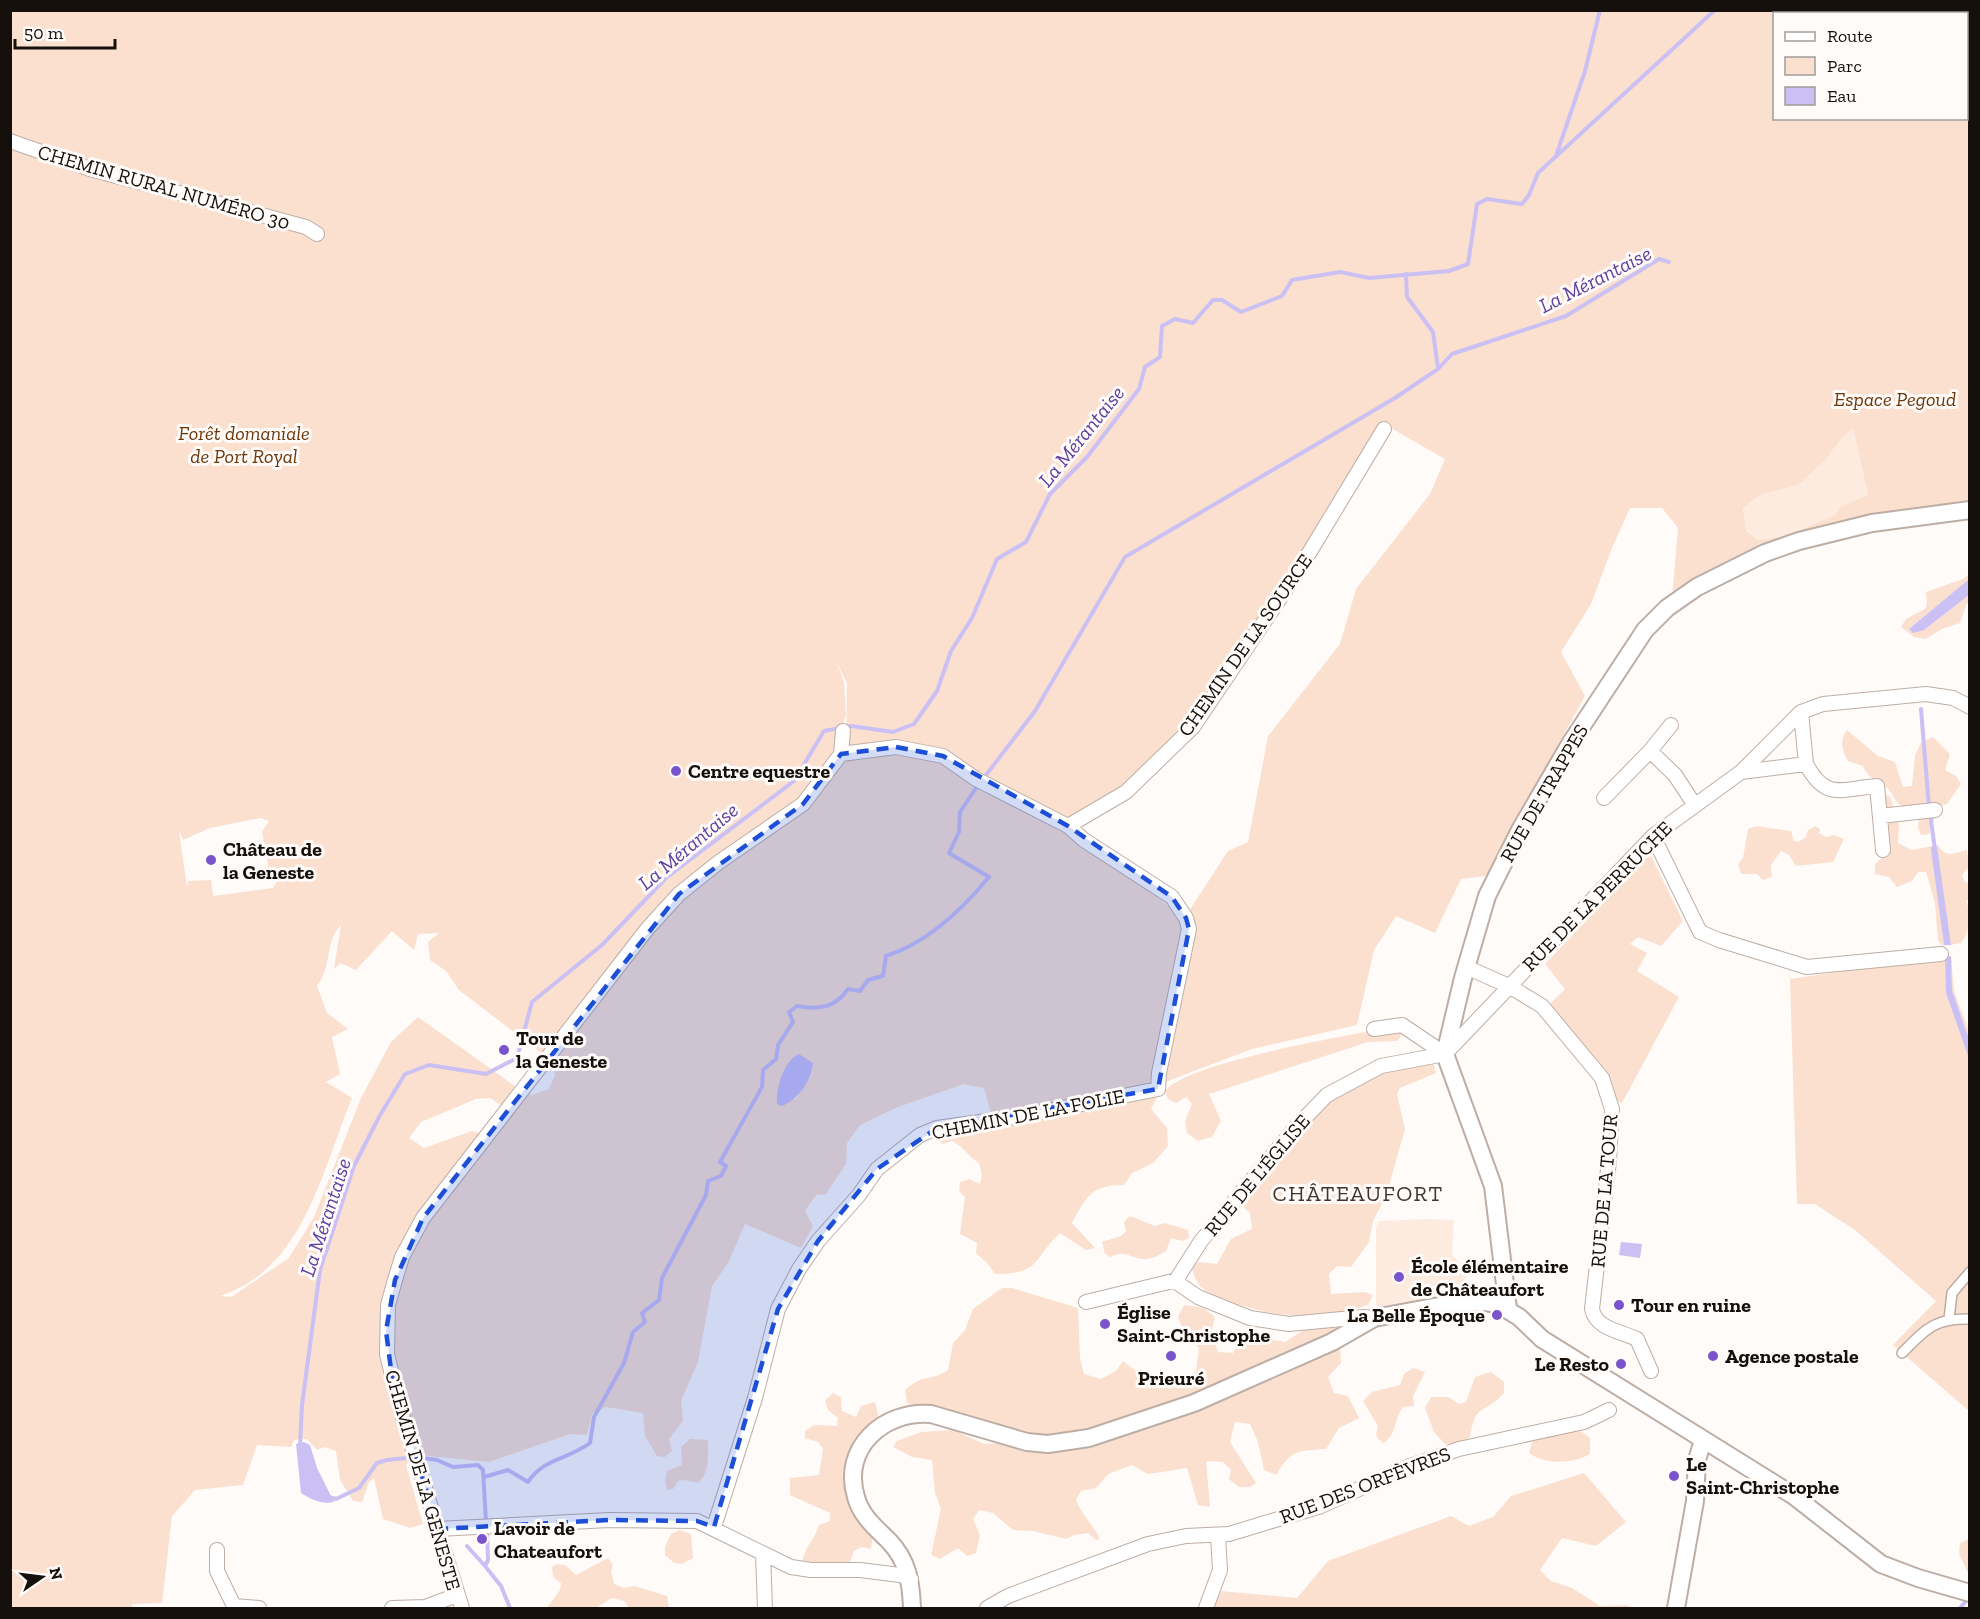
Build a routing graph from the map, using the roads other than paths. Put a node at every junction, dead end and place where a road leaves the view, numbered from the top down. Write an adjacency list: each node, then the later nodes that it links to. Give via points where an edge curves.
1 (10, 141): 2 (street, CHEMIN RURAL NUMÉRO 30, via 90,169 306,227)
2 (317, 234)
3 (1384, 429): 17 (street, CHEMIN DE LA SOURCE, via 1297,573 1193,727 1126,792)
4 (1970, 510): 21 (street, RUE DE TRAPPES, via 1872,523 1765,552 1719,574 1667,609 1645,630 1625,658 1520,830 1487,897)
5 (1970, 707): 6 (street, RUE DE LA PERRUCHE, via 1940,694 1926,694 1823,704)
6 (1801, 712): 11 (street); 12 (street, RUE DE LA PERRUCHE)
7 (1671, 725): 9 (street)
8 (843, 731): 10 (street)
9 (1650, 751): 13 (street); 14 (street, via 1675,775)
10 (841, 754): 17 (street, via 896,747 943,756 981,781); 37 (street, CHEMIN DE LA GENESTE, via 802,804 679,894 587,1005 423,1218 402,1257 386,1331 392,1377)
11 (1806, 764): 12 (street); 16 (street, via 1816,782 1828,790 1877,786)
12 (1741, 772): 14 (street, RUE DE LA PERRUCHE)
13 (1604, 798)
14 (1694, 804): 18 (street, RUE DE LA PERRUCHE)
15 (1935, 810): 16 (street)
16 (1880, 816): 19 (street)
17 (1068, 826): 36 (street, CHEMIN DE LA FOLIE, via 1172,897 1186,918 1189,929 1158,1089 937,1128 920,1135 877,1169 818,1241 778,1309 755,1398)
18 (1653, 836): 20 (street, via 1700,932 1719,940 1806,967); 22 (street, RUE DE LA PERRUCHE)
19 (1883, 850)
20 (1941, 954)
21 (1466, 967): 22 (street, RUE DE LA TOUR); 24 (street, RUE DE TRAPPES)
22 (1509, 986): 24 (street); 33 (street, RUE DE LA TOUR, via 1542,1006 1602,1078 1612,1109 1592,1309 1603,1326 1637,1339)
23 (1374, 1029): 24 (street, via 1402,1024)
24 (1445, 1054): 26 (street, RUE DE L'ÉGLISE, via 1381,1066 1328,1095 1296,1127 1201,1241); 28 (street, via 1493,1186)
25 (1970, 1272): 30 (street, via 1952,1293)
26 (1178, 1280): 27 (street); 29 (street, via 1185,1290 1198,1297 1250,1318 1290,1324)
27 (1086, 1302)
28 (1509, 1309): 29 (street, via 1486,1302 1454,1303); 35 (street, via 1542,1339)
29 (1374, 1318): 41 (street, via 1332,1342 1194,1403 1089,1438 1048,1444 1027,1442 931,1414 892,1418 870,1435 862,1448 856,1460 854,1485 856,1499 869,1521 893,1546)
30 (1949, 1319): 31 (street); 32 (street, via 1925,1330)
31 (1970, 1319)
32 (1902, 1353)
33 (1651, 1371)
34 (1609, 1410): 38 (street, RUE DES ORFÈVRES, via 1584,1422 1459,1449 1321,1506)
35 (1703, 1440): 42 (street, via 1794,1496 1881,1564); 50 (street)
36 (714, 1527): 37 (street, via 697,1521 609,1520); 40 (street)
37 (438, 1529): 43 (street, CHEMIN DE LA GENESTE)
38 (1218, 1536): 48 (street, RUE DES ORFÈVRES, via 1185,1536 1148,1544 1008,1596); 49 (street, via 1220,1570)
39 (217, 1550): 44 (street, via 217,1571 234,1606)
40 (763, 1554): 41 (street, via 791,1567 860,1570); 46 (street)
41 (911, 1580): 47 (street)
42 (1963, 1591)
43 (460, 1602): 45 (street)
44 (259, 1608)
45 (392, 1608)
46 (765, 1608)
47 (912, 1608)
48 (987, 1608)
49 (1206, 1608)
50 (1676, 1608)

